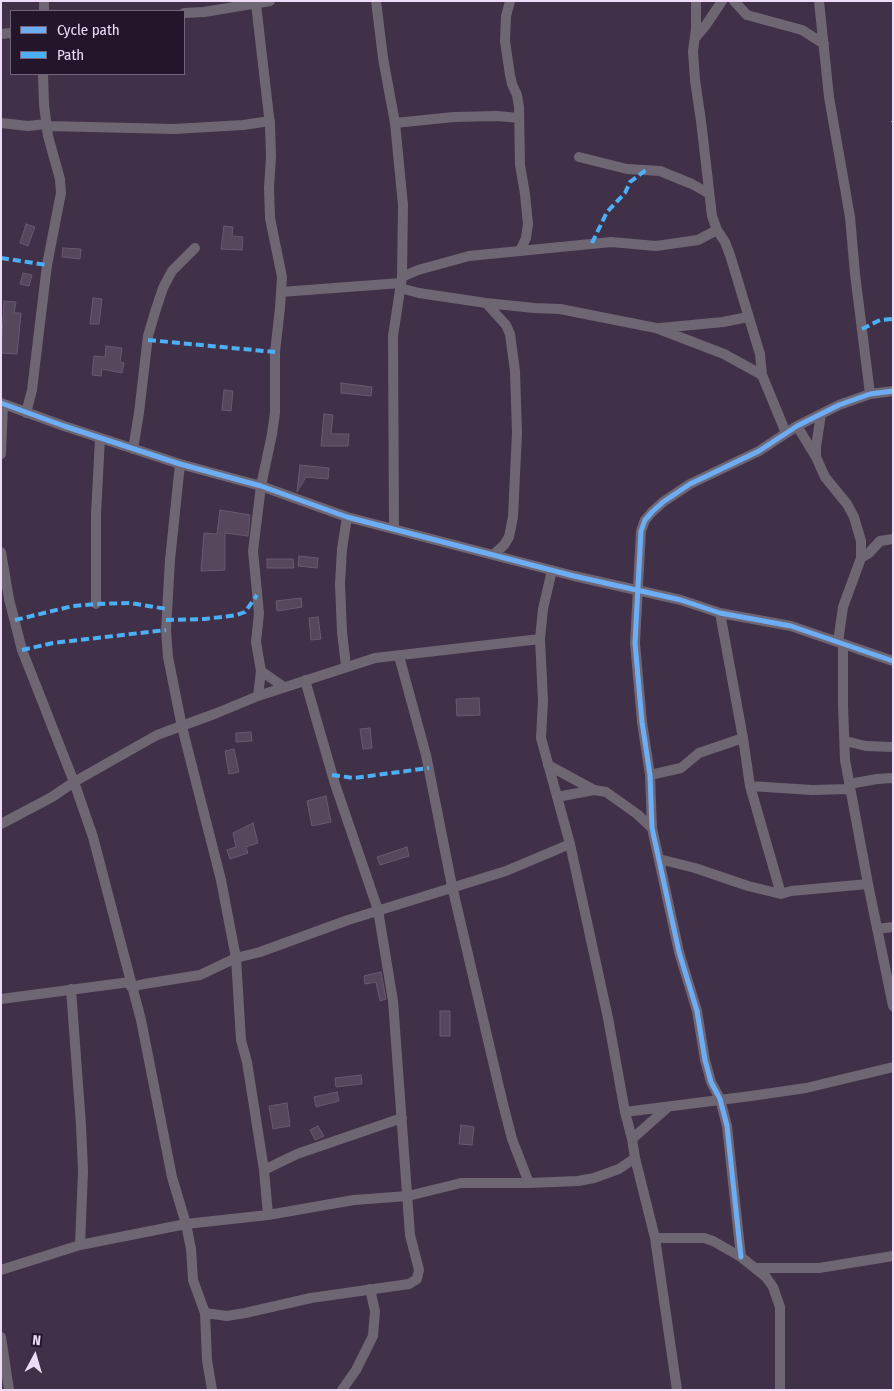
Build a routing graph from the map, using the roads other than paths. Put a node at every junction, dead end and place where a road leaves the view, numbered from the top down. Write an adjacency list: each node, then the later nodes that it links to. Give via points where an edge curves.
1 (270, 1): 8 (street)
2 (376, 1): 16 (street)
3 (510, 1): 13 (street, via 505,41)
4 (696, 1): 10 (street)
5 (722, 1): 10 (street)
6 (734, 1): 11 (street, via 747,15 802,30)
7 (819, 1): 11 (street)
8 (256, 4): 9 (street); 14 (street)
9 (185, 13)
10 (695, 38): 19 (street, via 695,80)
11 (824, 44): 30 (street, via 829,97 850,217)
12 (43, 75): 17 (street)
13 (520, 118): 16 (street, via 454,117); 22 (street, via 520,165 528,224)
14 (270, 121): 17 (street, via 174,129); 24 (street, via 270,218 282,277)
15 (1, 122): 17 (street)
16 (395, 123): 23 (street, via 403,205)
17 (46, 125): 32 (street, via 61,193 47,265 32,390)
18 (579, 157): 19 (street, via 627,169 660,171)
19 (708, 193): 20 (street)
20 (717, 230): 22 (street, via 698,240 656,246 611,242); 26 (street, via 730,255)
21 (195, 248): 37 (street, via 172,271 156,309 148,336)
22 (520, 251): 23 (street, via 469,256 418,270)
23 (401, 283): 24 (street); 25 (street, via 419,293); 43 (street, via 393,336)
24 (281, 292): 41 (street, via 275,352 275,413)
25 (486, 303): 27 (street, via 560,309); 45 (street, via 510,334 517,433 513,517 504,545)
26 (748, 317): 27 (street); 28 (street, via 760,354)
27 (656, 328): 28 (street, via 724,354)
28 (762, 375): 35 (street)
29 (893, 391): 30 (street)
30 (870, 394): 33 (street)
31 (2, 404): 32 (street); 38 (street)
32 (26, 413): 36 (street)
33 (821, 414): 34 (street); 39 (street)
34 (797, 426): 35 (street); 39 (street)
35 (786, 433): 49 (street, via 759,452 690,484 652,512 641,532)
36 (100, 438): 37 (street); 50 (street)
37 (133, 449): 40 (street)
38 (1, 454)
39 (816, 457): 47 (street, via 825,477 854,518 861,541)
40 (180, 464): 41 (street); 61 (street, via 166,630)
41 (261, 486): 42 (street); 57 (street, via 253,552 259,613 256,642)
42 (347, 517): 43 (street); 56 (street, via 340,584)
43 (394, 529): 45 (street)
44 (893, 539): 47 (street, via 880,541)
45 (492, 555): 48 (street)
46 (2, 558): 68 (street, via 22,650)
47 (861, 558): 53 (street, via 843,607)
48 (552, 570): 49 (street); 52 (street)
49 (639, 591): 51 (street); 66 (street, via 635,643)
50 (96, 604)
51 (720, 612): 53 (street, via 791,626); 62 (street)
52 (540, 639): 54 (street); 65 (street, via 542,738)
53 (841, 643): 55 (street); 63 (street)
54 (399, 656): 56 (street); 78 (street, via 426,755)
55 (893, 662)
56 (346, 666): 58 (street)
57 (261, 671): 59 (street); 60 (street)
58 (305, 680): 59 (street); 80 (street, via 335,784)
59 (284, 687): 60 (street)
60 (258, 696): 61 (street)
61 (182, 727): 68 (street, via 157,735); 83 (street, via 221,880)
62 (743, 738): 66 (street, via 699,753 681,768); 69 (street)
63 (845, 741): 64 (street); 70 (street)
64 (893, 747)
65 (548, 765): 71 (street); 72 (street)
66 (650, 775): 74 (street)
67 (893, 778): 70 (street)
68 (74, 782): 73 (street); 84 (street, via 93,838)
69 (750, 786): 70 (street, via 812,790); 79 (street)
70 (850, 787): 77 (street)
71 (594, 790): 72 (street); 74 (street, via 612,795)
72 (557, 797): 75 (street)
73 (1, 824)
74 (652, 828): 76 (street)
75 (570, 844): 78 (street, via 506,871); 91 (street)
76 (658, 859): 79 (street); 89 (street, via 705,1060)
77 (868, 884): 79 (street); 82 (street)
78 (452, 886): 80 (street); 96 (street, via 512,1139)
79 (781, 894)
80 (378, 910): 83 (street); 92 (street, via 393,1001)
81 (893, 927): 82 (street)
82 (877, 929): 87 (street)
83 (236, 958): 84 (street, via 200,975); 95 (street, via 241,1040)
84 (130, 985): 85 (street); 99 (street, via 143,1029 172,1177)
85 (70, 989): 86 (street); 101 (street, via 83,1171)
86 (1, 999)
87 (893, 1006)
88 (893, 1067): 89 (street, via 806,1088)
89 (720, 1099): 90 (street); 103 (street, via 730,1154)
90 (668, 1107): 91 (street); 93 (street)
91 (625, 1112): 93 (street)
92 (402, 1118): 95 (street, via 297,1154); 97 (street)
93 (632, 1139): 94 (street)
94 (635, 1158): 96 (street, via 619,1169 594,1178); 100 (street)
95 (264, 1170): 98 (street)
96 (529, 1183): 97 (street, via 462,1183)
97 (408, 1196): 98 (street, via 354,1200); 106 (street, via 410,1235 419,1270 417,1279 409,1284)
98 (268, 1215): 99 (street)
99 (186, 1224): 101 (street); 107 (street, via 193,1280)
100 (655, 1238): 103 (street, via 704,1238); 112 (street)
101 (80, 1245): 105 (street)
102 (893, 1256): 104 (street, via 819,1268)
103 (741, 1257): 104 (street)
104 (755, 1268): 113 (street, via 773,1287 780,1307)
105 (1, 1270)
106 (370, 1289): 107 (street, via 227,1316); 111 (street, via 375,1311 373,1336)
107 (205, 1313): 110 (street)
108 (1, 1337): 109 (street)
109 (9, 1390)
110 (212, 1390)
111 (342, 1390)
112 (677, 1390)
113 (780, 1390)

